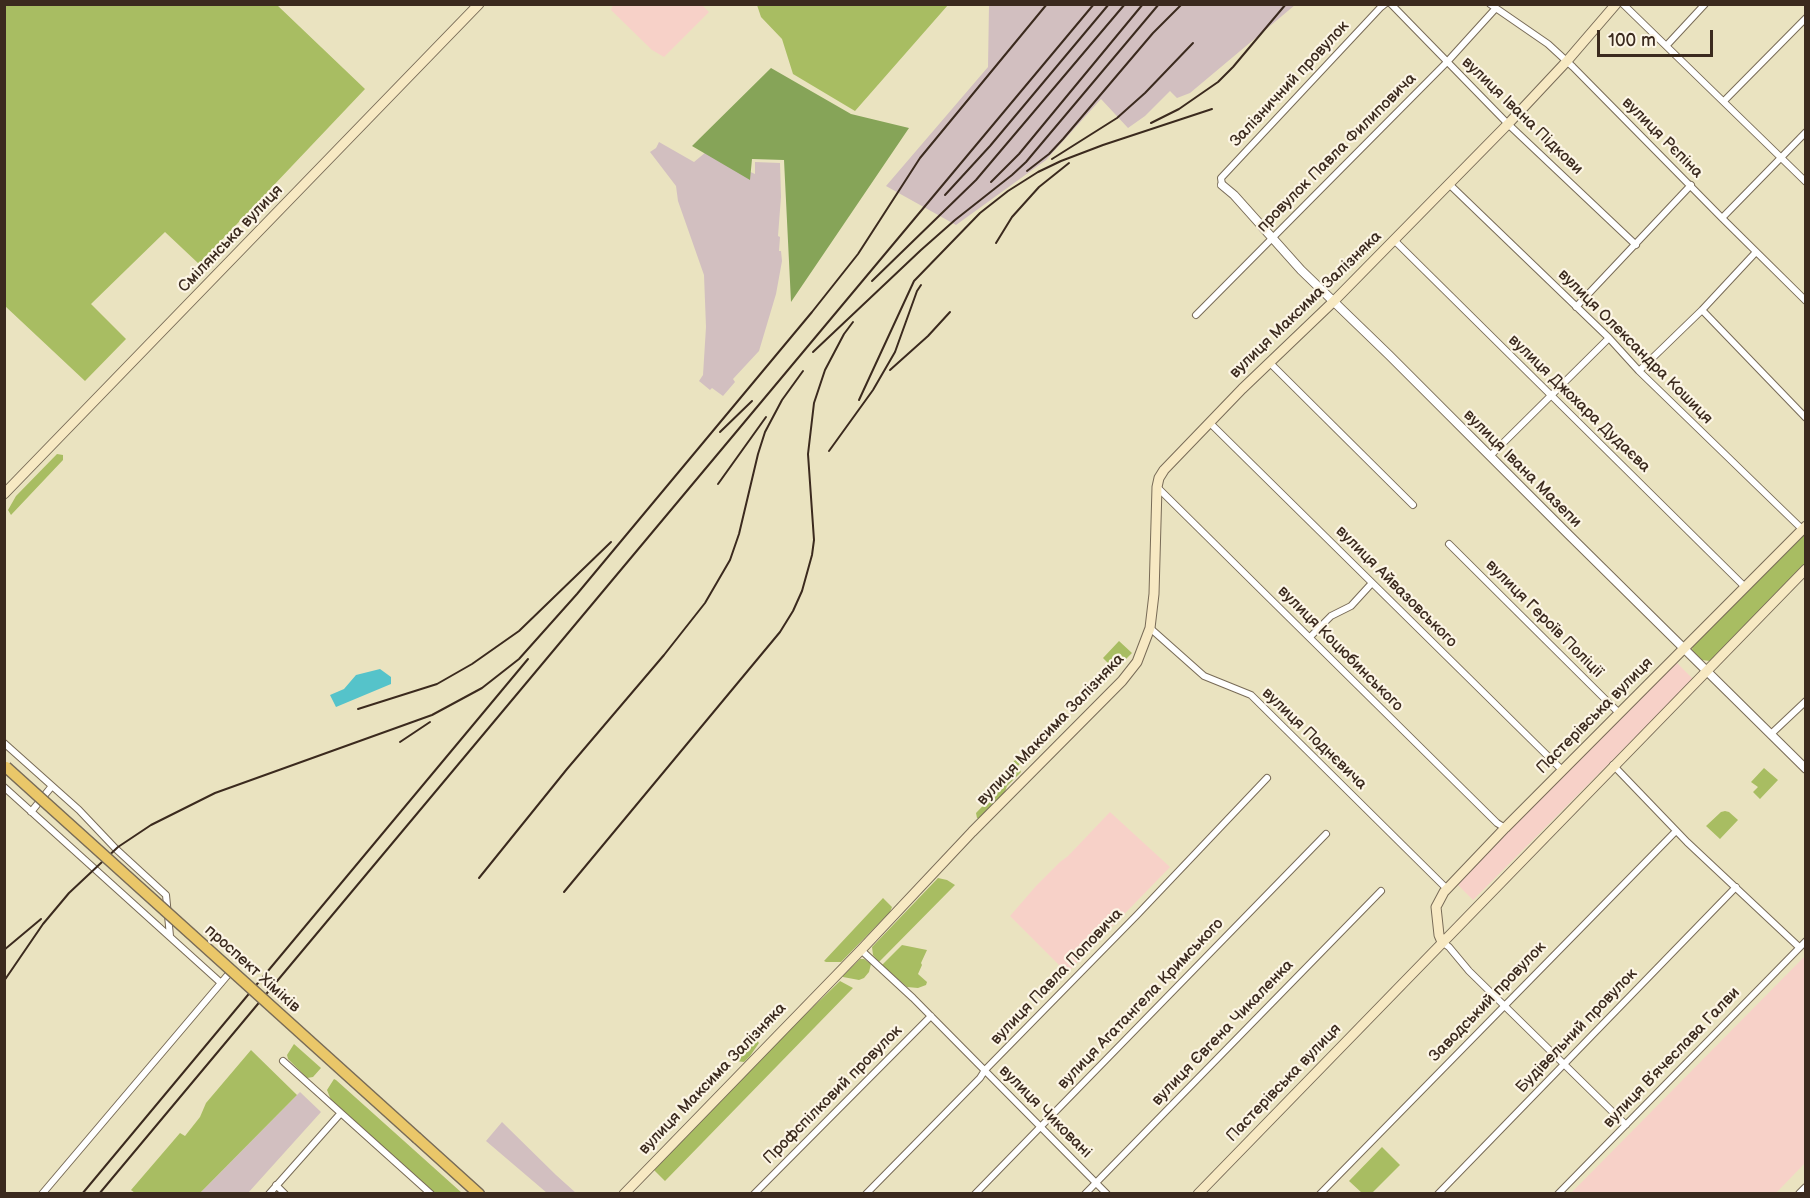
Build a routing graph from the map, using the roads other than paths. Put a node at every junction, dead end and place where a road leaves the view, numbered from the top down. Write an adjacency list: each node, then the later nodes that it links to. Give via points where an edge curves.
1 (479, 4): 39 (main road, Смілянська вулиця)
2 (1385, 4): 19 (street, Залізничний провулок, via 1221,178)
3 (1391, 4): 12 (street, вулиця Івана Підкови)
4 (1616, 4): 8 (main road, вулиця Максима Залізняка)
5 (1623, 4): 10 (street)
6 (1705, 4): 10 (street)
7 (1493, 6): 11 (street, вулиця Рєпіна); 12 (street, провулок Павла Филиповича)
8 (1608, 9): 11 (main road, вулиця Максима Залізняка)
9 (1806, 18): 13 (street)
10 (1667, 45): 13 (street)
11 (1567, 61): 14 (main road, вулиця Максима Залізняка); 20 (street, вулиця Рєпіна)
12 (1447, 62): 14 (street, вулиця Івана Підкови); 22 (street, провулок Павла Филиповича)
13 (1724, 101): 16 (street)
14 (1508, 124): 18 (main road, вулиця Максима Залізняка); 24 (street, вулиця Івана Підкови)
15 (1806, 132): 16 (street)
16 (1780, 158): 17 (street); 21 (street)
17 (1806, 182)
18 (1449, 184): 23 (main road, вулиця Максима Залізняка); 28 (street, вулиця Олександра Кошиця)
19 (1222, 185): 22 (street, вулиця Івана Мазепи)
20 (1690, 185): 21 (street, вулиця Рєпіна); 24 (street)
21 (1722, 218): 25 (street, вулиця Рєпіна)
22 (1272, 237): 26 (street, вулиця Івана Мазепи); 30 (street, провулок Павла Филиповича)
23 (1394, 240): 26 (main road, вулиця Максима Залізняка); 34 (street, вулиця Джохара Дудаєва)
24 (1636, 245): 28 (street)
25 (1756, 252): 27 (street, вулиця Рєпіна); 29 (street)
26 (1334, 301): 32 (main road, вулиця Максима Залізняка); 37 (street, вулиця Івана Мазепи)
27 (1806, 301)
28 (1576, 307): 31 (street, вулиця Олександра Кошиця)
29 (1702, 310): 33 (street); 35 (street)
30 (1197, 315)
31 (1609, 338): 33 (street, вулиця Олександра Кошиця); 34 (street)
32 (1270, 363): 36 (main road, вулиця Максима Залізняка); 40 (street)
33 (1639, 371): 41 (street, вулиця Олександра Кошиця)
34 (1550, 396): 37 (street); 45 (street, вулиця Джохара Дудаєва)
35 (1806, 418)
36 (1210, 423): 38 (main road, вулиця Максима Залізняка, via 1164,470); 44 (street, вулиця Айвазовського)
37 (1490, 456): 48 (street, вулиця Івана Мазепи)
38 (1157, 487): 46 (main road, вулиця Максима Залізняка); 47 (street, вулиця Коцюбинського)
39 (4, 494)
40 (1413, 505)
41 (1804, 528): 45 (main road, Пастерівська вулиця)
42 (1449, 544): 51 (street, вулиця Героїв Поліції)
43 (1806, 569): 49 (main road, Пастерівська вулиця)
44 (1372, 583): 47 (street, via 1351,606 1331,616); 57 (street, вулиця Айвазовського)
45 (1744, 587): 48 (main road, Пастерівська вулиця)
46 (1150, 628): 66 (street, вулиця Поднєвича, via 1204,676 1251,696); 74 (main road, вулиця Максима Залізняка, via 1137,662 1122,681)
47 (1310, 637): 62 (street, вулиця Коцюбинського)
48 (1683, 648): 49 (street, вулиця Івана Мазепи); 51 (main road, Пастерівська вулиця)
49 (1707, 671): 52 (street, вулиця Івана Мазепи); 54 (main road, Пастерівська вулиця)
50 (1806, 701): 52 (street)
51 (1619, 713): 57 (main road, Пастерівська вулиця)
52 (1772, 734): 56 (street, вулиця Івана Мазепи)
53 (4, 743): 59 (street)
54 (1613, 765): 63 (street); 71 (main road, Пастерівська вулиця)
55 (5, 767): 92 (main road, проспект Хіміків, bridge)
56 (1806, 769)
57 (1562, 770): 62 (main road, Пастерівська вулиця)
58 (1267, 778): 81 (street, вулиця Павла Поповича)
59 (52, 786): 61 (street); 68 (street, via 166,895)
60 (4, 787): 61 (street)
61 (31, 812): 69 (street)
62 (1504, 828): 66 (main road, Пастерівська вулиця)
63 (1676, 831): 65 (street); 77 (street, Заводський провулок)
64 (1326, 834): 84 (street, вулиця Агатангела Кримського)
65 (1736, 887): 72 (street); 80 (street, Будівельний провулок)
66 (1447, 889): 71 (main road, Пастерівська вулиця, via 1436,907)
67 (1381, 891): 85 (street, вулиця Євгена Чикаленка)
68 (168, 909): 69 (street); 73 (street)
69 (170, 936): 75 (street)
70 (1806, 941): 72 (street, вулиця Вʼячеслава Галви)
71 (1442, 942): 77 (street); 99 (main road, Пастерівська вулиця)
72 (1799, 947): 83 (street, вулиця Вʼячеслава Галви)
73 (213, 950): 75 (street); 76 (street, via 233,968)
74 (861, 950): 78 (street, вулиця Чиковані); 93 (main road, вулиця Максима Залізняка)
75 (202, 965): 76 (street)
76 (221, 983): 88 (street)
77 (1504, 1005): 80 (street); 100 (street, Заводський провулок)
78 (931, 1016): 81 (street, вулиця Чиковані); 94 (street, Профспілковий провулок)
79 (283, 1061): 82 (street)
80 (1563, 1065): 83 (street); 101 (street, Будівельний провулок)
81 (985, 1070): 84 (street, вулиця Чиковані); 95 (street, вулиця Павла Поповича)
82 (340, 1114): 86 (street); 91 (street)
83 (1626, 1125): 102 (street, вулиця Вʼячеслава Галви)
84 (1040, 1127): 85 (street, вулиця Чиковані); 96 (street, вулиця Агатангела Кримського)
85 (1096, 1183): 97 (street, вулиця Євгена Чикаленка); 98 (street, вулиця Чиковані)
86 (276, 1185): 89 (street); 90 (street)
87 (1806, 1188): 103 (street)
88 (42, 1194)
89 (269, 1194)
90 (285, 1194)
91 (430, 1194)
92 (479, 1194)
93 (624, 1194)
94 (754, 1194)
95 (866, 1194)
96 (975, 1194)
97 (1085, 1194)
98 (1107, 1194)
99 (1198, 1194)
100 (1320, 1194)
101 (1438, 1194)
102 (1558, 1194)
103 (1800, 1194)

